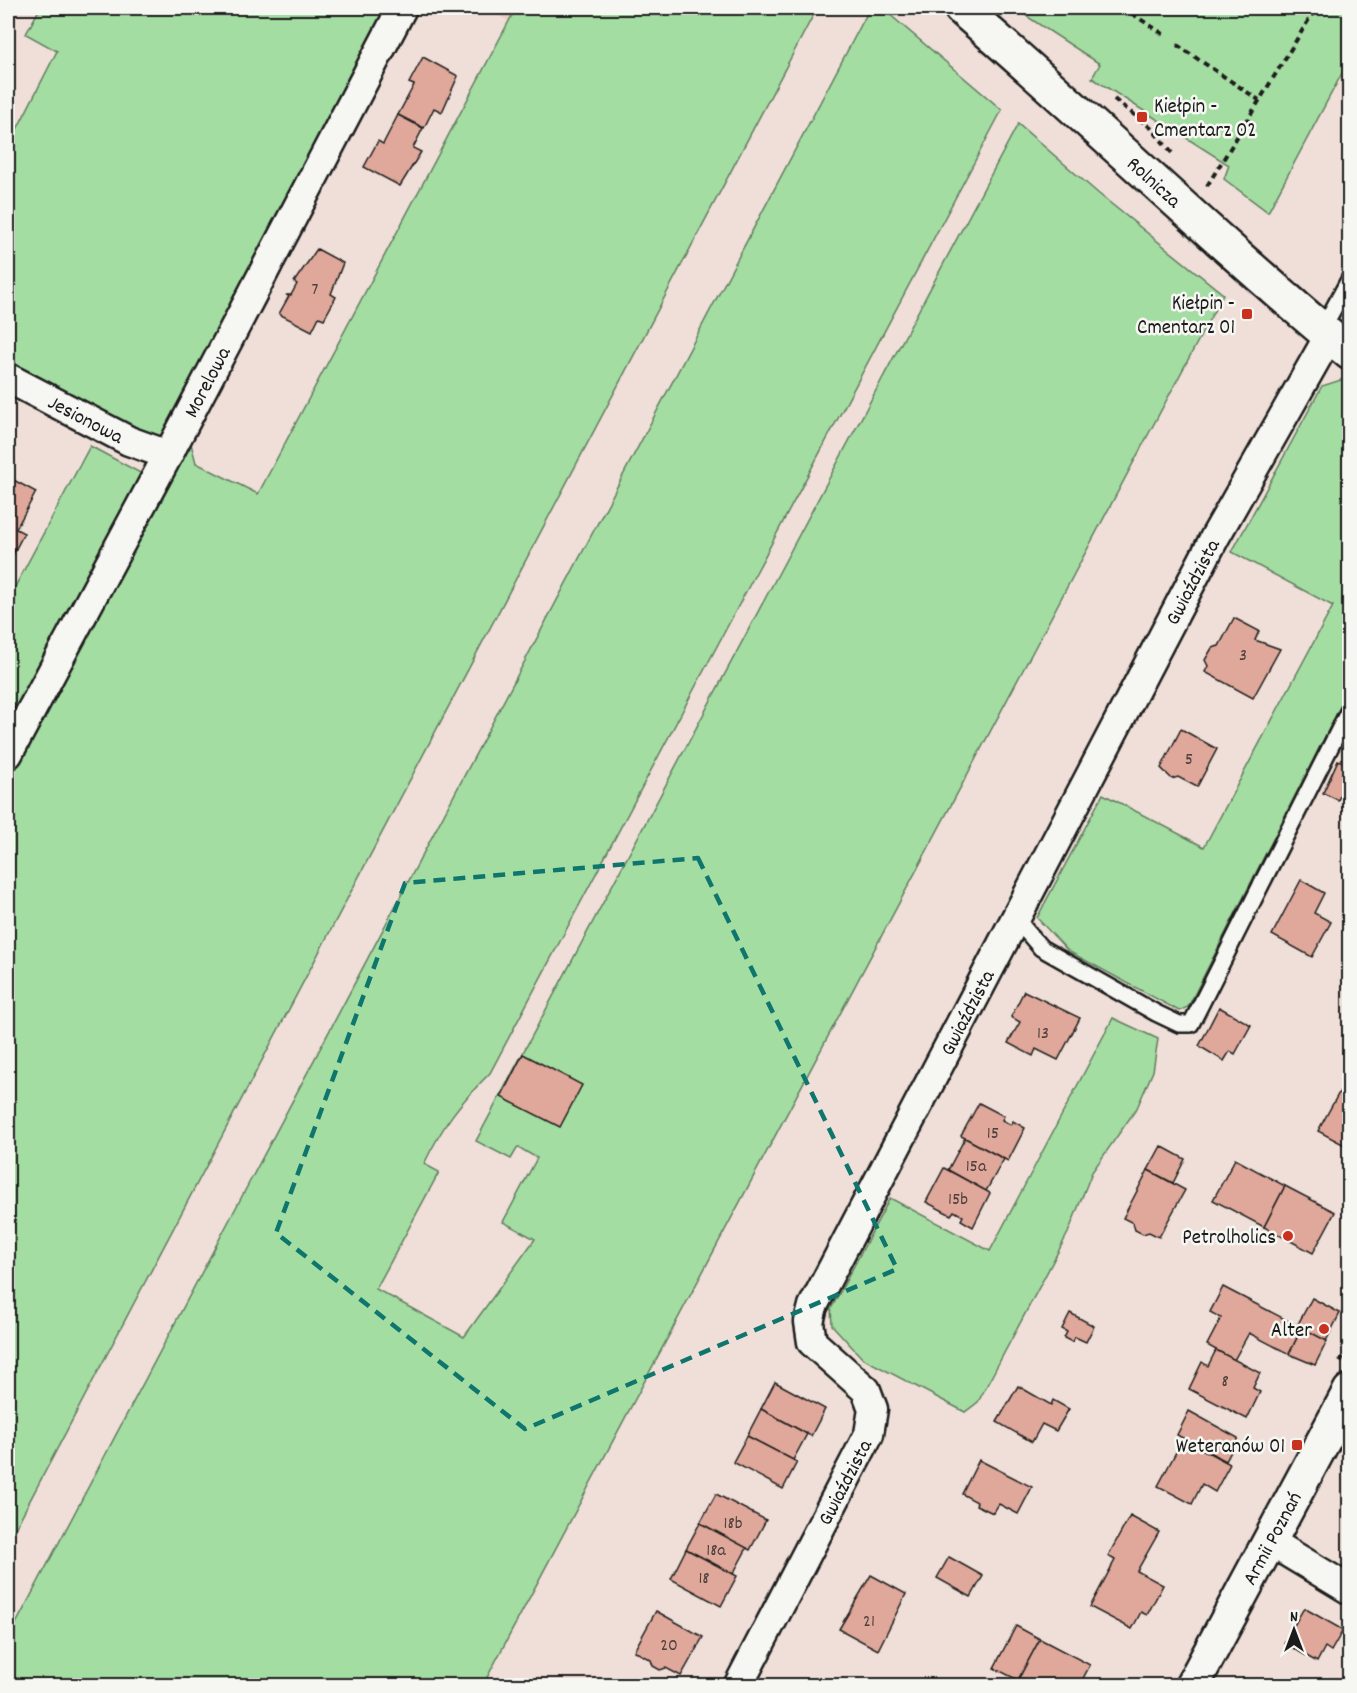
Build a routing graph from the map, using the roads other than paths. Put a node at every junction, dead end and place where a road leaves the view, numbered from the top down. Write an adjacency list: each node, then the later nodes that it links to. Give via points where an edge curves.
1 (402, 8): 6 (street, Morelowa)
2 (961, 8): 4 (street, Rolnicza)
3 (1350, 278): 4 (lane)
4 (1334, 340): 9 (street, Gwiaździsta, via 1215,537)
5 (8, 378): 6 (street, Jesionowa, via 129,441)
6 (168, 454): 8 (street, Morelowa)
7 (1350, 708): 9 (lane, via 1191,1024 1179,1024 1156,1013 1041,948)
8 (8, 754)
9 (1016, 919): 13 (street, Gwiaździsta, via 813,1306 809,1322 812,1342 866,1390 873,1409 869,1434)
10 (1350, 1391): 11 (street, Armii Poznań)
11 (1269, 1542): 12 (street); 14 (street, Armii Poznań)
12 (1350, 1590)
13 (738, 1686)
14 (1192, 1686)

